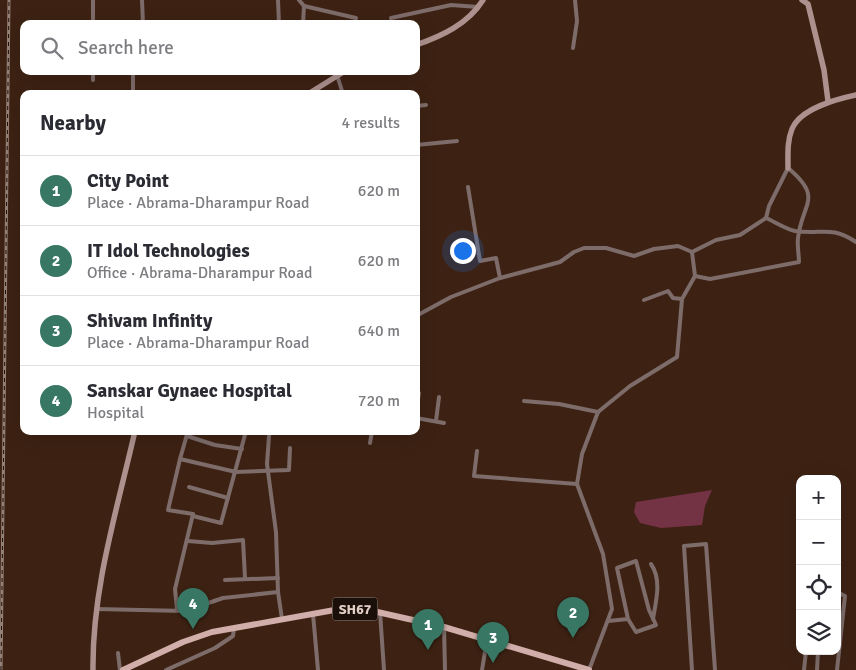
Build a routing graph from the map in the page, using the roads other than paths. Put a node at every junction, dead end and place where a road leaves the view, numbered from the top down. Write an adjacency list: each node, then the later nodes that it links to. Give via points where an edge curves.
1 (93, 0): 12 (street)
2 (142, 0): 13 (street)
3 (278, 0): 14 (street)
4 (299, 0): 8 (street)
5 (483, 0): 9 (street)
6 (574, 0): 17 (street, via 577,21)
7 (802, 0): 26 (street, via 808,4 814,26)
8 (304, 6): 10 (street); 15 (street)
9 (478, 7): 11 (street, via 451,5); 16 (street, via 468,20)
10 (356, 18)
11 (390, 18)
12 (93, 20)
13 (142, 20)
14 (280, 20)
15 (303, 20)
16 (420, 44)
17 (573, 48)
18 (93, 75): 21 (street)
19 (133, 75): 22 (street)
20 (338, 75): 23 (street); 24 (street)
21 (93, 80)
22 (133, 90)
23 (314, 90)
24 (342, 90)
25 (856, 95): 26 (street)
26 (828, 101): 31 (street, via 797,120 792,128)
27 (426, 105): 28 (street)
28 (420, 106)
29 (457, 141): 30 (street)
30 (420, 145)
31 (788, 168): 33 (street); 34 (street, via 804,181 809,197)
32 (468, 188): 38 (street, via 480,261 496,258)
33 (766, 218): 34 (street, via 794,231); 36 (street, via 740,235 716,240)
34 (800, 230): 35 (street, via 841,233); 37 (street, via 799,262 710,278)
35 (856, 242)
36 (692, 252): 37 (street); 38 (street, via 678,246 634,256 606,248 584,248 560,262)
37 (695, 276): 39 (street)
38 (500, 278): 41 (street, via 451,297)
39 (682, 299): 40 (street, via 673,298 668,290); 44 (street, via 677,357 630,386)
40 (644, 300)
41 (420, 314)
42 (439, 397): 46 (street)
43 (524, 401): 44 (street)
44 (598, 412): 61 (street, via 582,454)
45 (420, 419): 46 (street)
46 (436, 421): 47 (street)
47 (444, 423)
48 (134, 435): 72 (street)
49 (187, 435): 58 (street)
50 (189, 435): 56 (street, via 215,446)
51 (245, 435): 56 (street)
52 (371, 435): 54 (street)
53 (269, 436): 59 (street)
54 (370, 443)
55 (290, 448): 59 (street, via 289,470)
56 (242, 449): 60 (street)
57 (477, 451): 61 (street, via 474,476)
58 (180, 459): 60 (street); 64 (street, via 168,510)
59 (268, 471): 60 (street); 68 (street)
60 (236, 472): 63 (street)
61 (577, 484): 79 (street, via 603,554 612,609)
62 (189, 487): 63 (street)
63 (228, 498): 64 (street, via 221,522)
64 (193, 516): 65 (street)
65 (188, 542): 67 (street, via 243,540); 73 (street, via 175,589)
66 (651, 564): 78 (street, via 658,585)
67 (245, 578): 68 (street); 69 (street)
68 (278, 578): 70 (street)
69 (225, 580)
70 (278, 592): 73 (street, via 223,598 185,611); 76 (street)
71 (841, 594): 99 (street, via 845,596)
72 (96, 608): 73 (street); 87 (street)
73 (177, 609)
74 (380, 612): 75 (main road, SH67, via 364,609); 80 (main road, SH67); 91 (street)
75 (313, 614): 76 (main road, SH67); 90 (street)
76 (282, 619): 81 (main road, SH67)
77 (628, 619): 78 (street, via 636,632 656,625); 78 (street, via 617,568 636,562); 79 (street)
78 (653, 620)
79 (608, 621): 94 (street)
80 (444, 627): 82 (main road, SH67); 92 (street)
81 (234, 628): 88 (main road, SH67, via 183,642); 89 (street, via 233,636 215,648)
82 (487, 640): 86 (main road, SH67); 93 (street)
83 (118, 653): 88 (street)
84 (806, 655): 97 (street)
85 (818, 655): 98 (street)
86 (571, 668): 94 (main road, SH67)
87 (92, 670)
88 (122, 670)
89 (166, 670)
90 (318, 670)
91 (384, 670)
92 (445, 670)
93 (482, 670)
94 (589, 670)
95 (692, 670): 96 (street, via 684,546 700,544 706,544)
96 (715, 670)
97 (804, 670)
98 (816, 670)
99 (838, 670)

